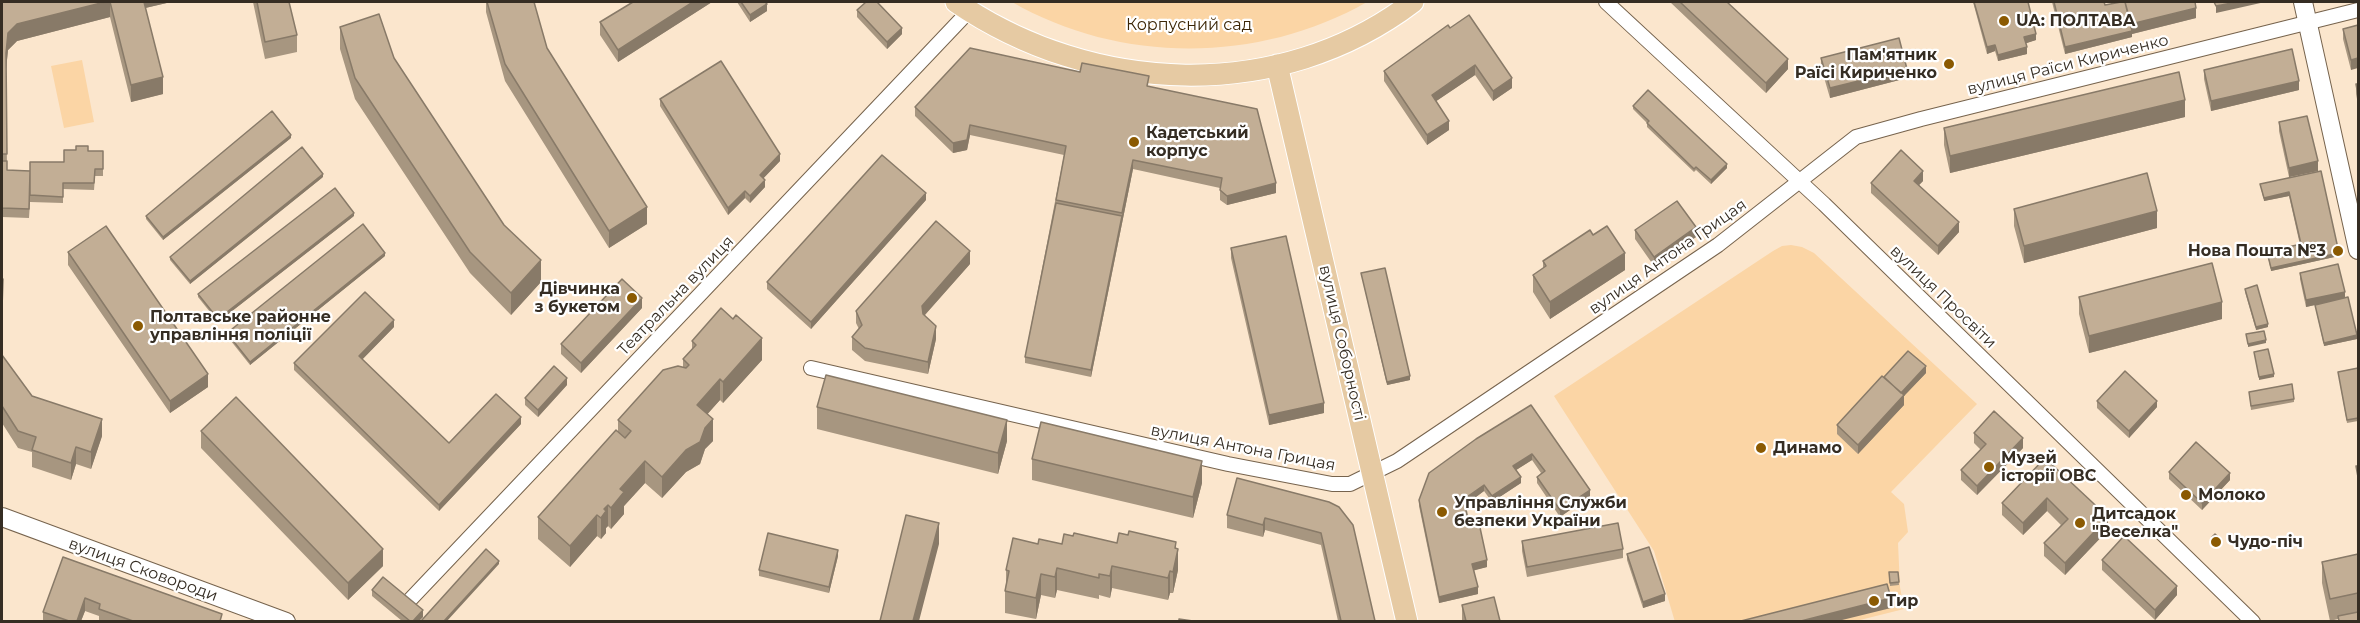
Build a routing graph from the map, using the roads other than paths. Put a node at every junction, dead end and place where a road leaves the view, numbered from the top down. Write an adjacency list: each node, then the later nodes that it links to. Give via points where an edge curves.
1 (1413, 2): 7 (main road, via 1344,42)
2 (1606, 2): 8 (street, вулиця Просвіти)
3 (2303, 2): 6 (main road)
4 (963, 6): 7 (main road, via 1019,38 1112,69 1174,76); 13 (street, Театральна вулиця)
5 (2358, 10): 6 (street, вулиця Раїси Кириченко)
6 (2307, 22): 8 (street, вулиця Раїси Кириченко, via 1856,137); 9 (main road)
7 (1277, 65): 11 (main road, вулиця Соборності)
8 (1800, 183): 11 (street, вулиця Антона Грицая, via 1718,245); 16 (street, вулиця Просвіти)
9 (2358, 250)
10 (811, 369): 11 (street, вулиця Антона Грицая, via 1332,484 1350,484)
11 (1373, 474): 15 (main road, вулиця Соборності)
12 (2, 517): 14 (main road, вулиця Сковороди)
13 (407, 603)
14 (286, 621)
15 (1407, 621)
16 (2253, 621)

